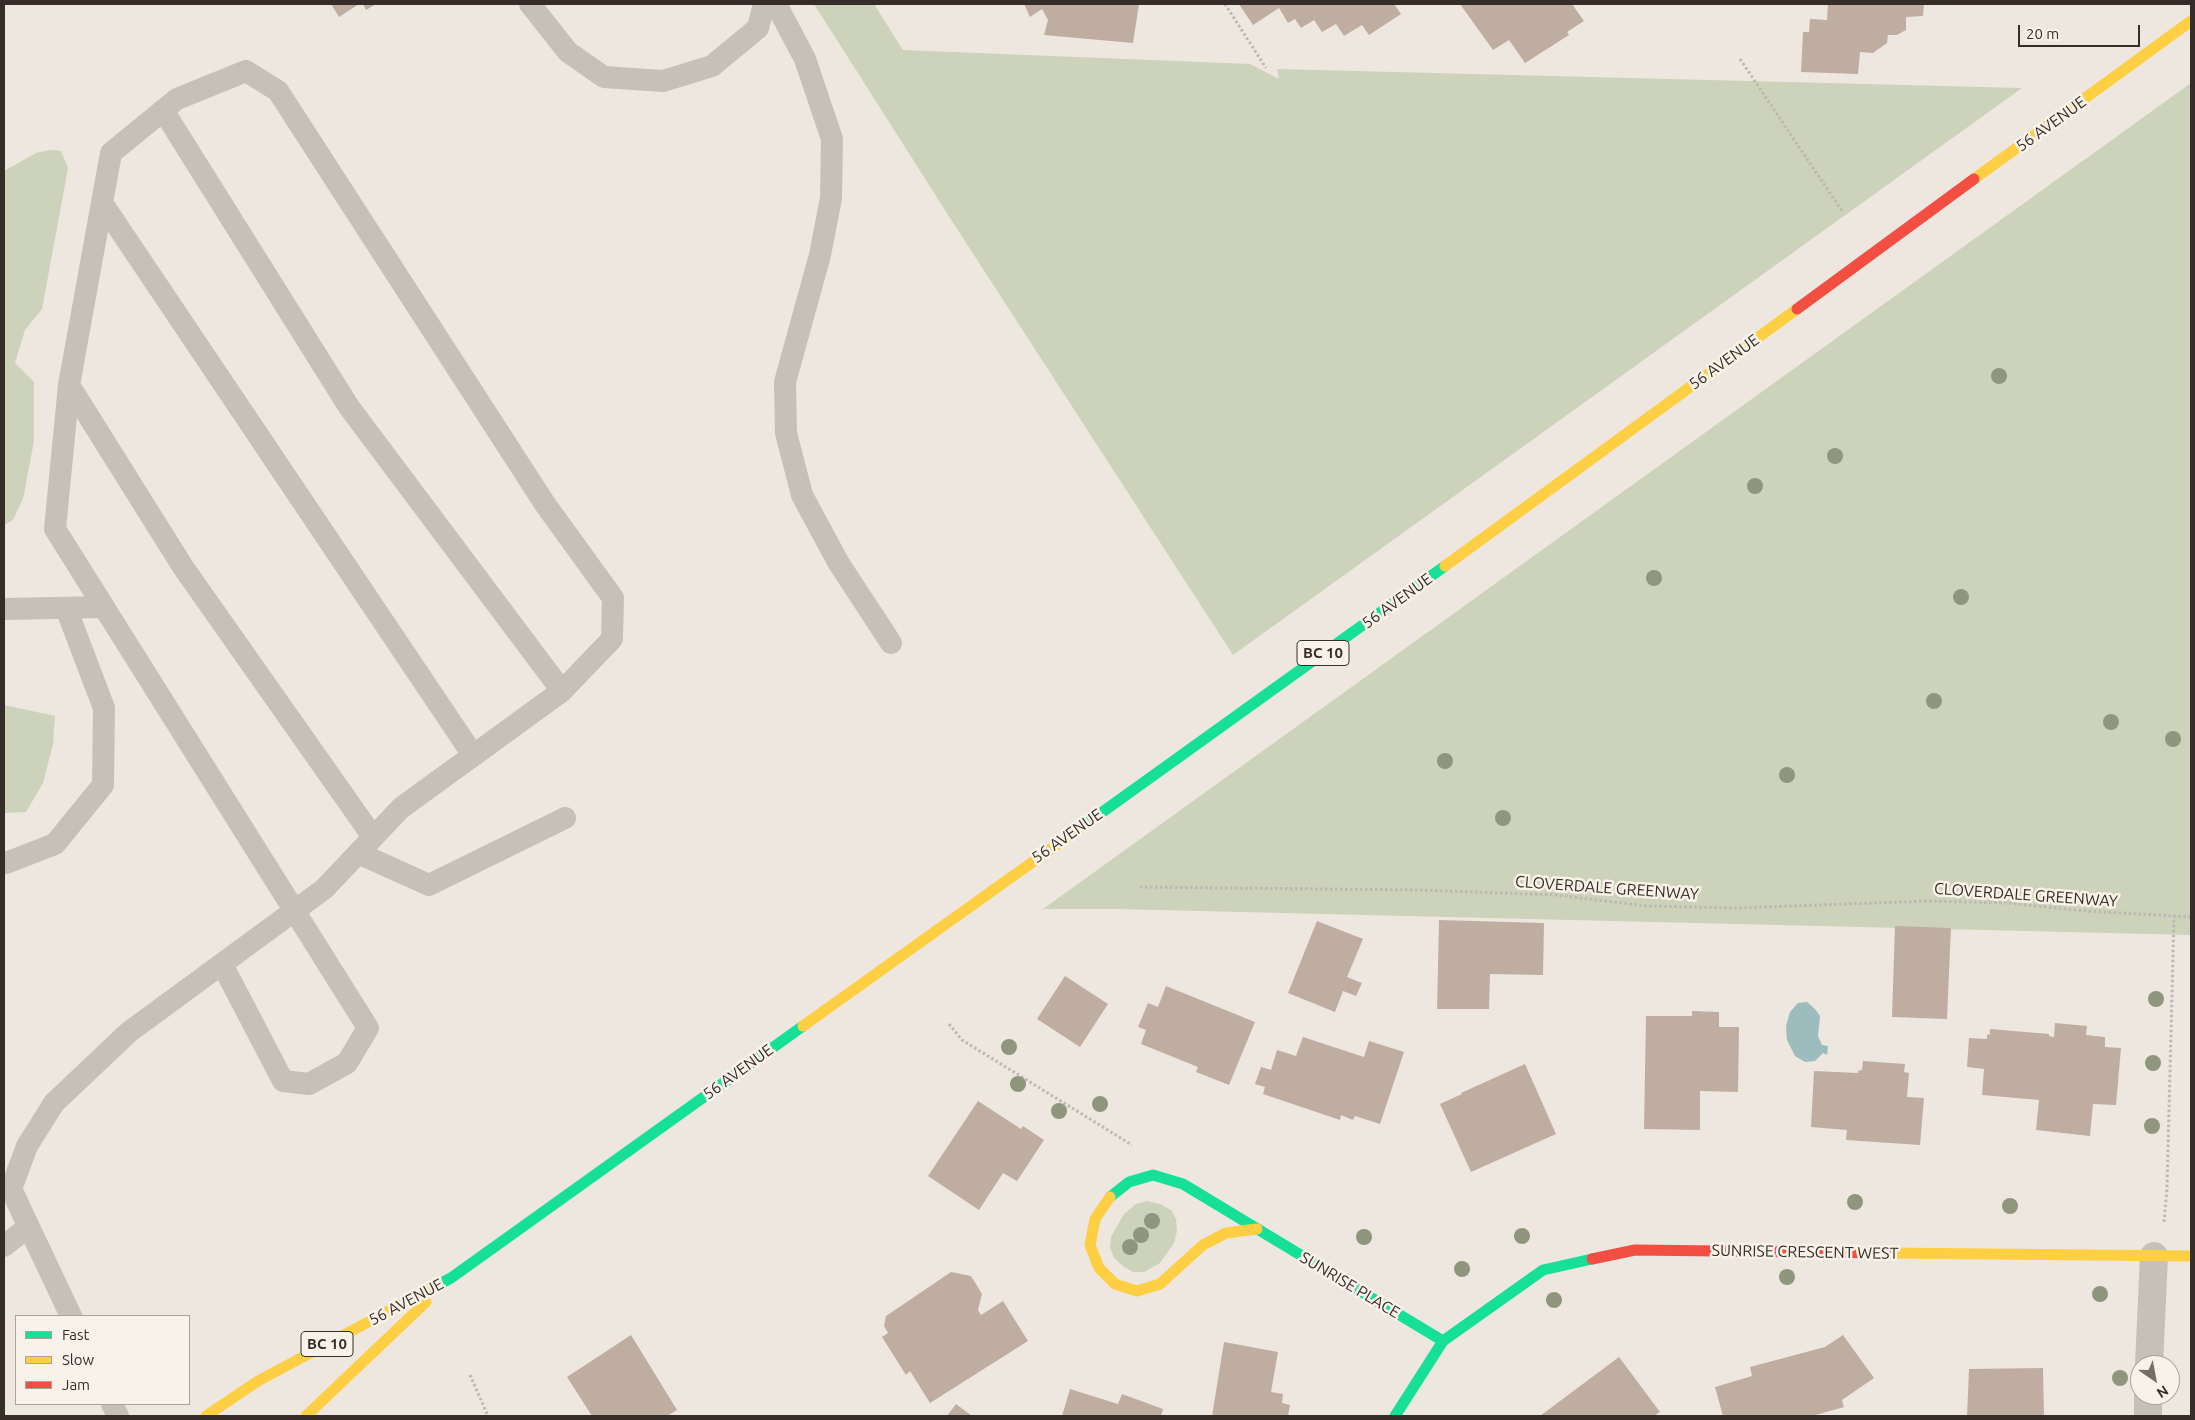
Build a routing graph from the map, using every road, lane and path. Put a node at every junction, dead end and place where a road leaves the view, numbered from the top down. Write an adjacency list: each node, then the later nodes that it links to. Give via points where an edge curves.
1 (530, 4): 2 (lane, via 568,52 604,77 663,81 712,66 758,28)
2 (764, 4)
3 (776, 4): 15 (lane, via 805,59 832,139 831,198 820,255 785,382 786,433 802,495 838,562)
4 (1225, 4): 7 (path)
5 (2191, 21): 35 (main road, 56 AVENUE / BC 10, via 1408,593)
6 (1740, 59): 10 (path)
7 (1266, 68)
8 (163, 110): 9 (lane, via 112,153); 16 (lane, via 349,407); 16 (lane, via 177,99 246,71 278,90 545,504 613,598 612,639)
9 (102, 203): 11 (lane); 17 (lane)
10 (1842, 211)
11 (69, 385): 12 (lane, via 56,529); 19 (lane, via 182,568)
12 (104, 607): 13 (lane); 22 (lane)
13 (66, 608): 14 (lane); 20 (lane, via 104,708 103,785 55,844)
14 (4, 609)
15 (891, 643)
16 (562, 691): 17 (lane)
17 (473, 755): 19 (lane, via 401,808)
18 (565, 818): 19 (lane, via 429,885)
19 (366, 845): 22 (lane, via 324,889)
20 (4, 864)
21 (1140, 887): 23 (path, CLOVERDALE GREENWAY, via 1556,894 1647,906 1736,908 1929,901 2008,903)
22 (295, 910): 25 (lane); 25 (lane, via 368,1028 347,1063 309,1084 283,1080)
23 (2174, 916): 24 (path, CLOVERDALE GREENWAY); 29 (path)
24 (2191, 917)
25 (222, 964): 28 (lane, via 130,1032 54,1103)
26 (949, 1024): 27 (path, via 962,1040)
27 (1138, 1149)
28 (7, 1181): 30 (lane)
29 (2164, 1222)
30 (28, 1227): 32 (lane); 36 (lane)
31 (1256, 1229): 31 (main road, SUNRISE PLACE, via 1183,1184 1154,1175 1129,1182 1110,1197 1095,1219 1090,1246 1098,1268 1115,1284 1137,1291 1160,1284 1204,1244 1226,1233); 37 (main road, SUNRISE PLACE)
32 (4, 1246)
33 (2154, 1256): 34 (main road, SUNRISE CRESCENT WEST); 37 (main road, SUNRISE CRESCENT WEST, via 1635,1250 1543,1270); 38 (street)
34 (2191, 1256)
35 (451, 1278): 40 (main road, 56 AVENUE / BC 10, via 258,1381); 41 (main road, 56 AVENUE / BC 10)
36 (71, 1315)
37 (1443, 1341): 43 (main road)
38 (2149, 1355)
39 (470, 1375): 42 (path)
40 (206, 1416)
41 (306, 1416)
42 (488, 1416)
43 (1396, 1416)

